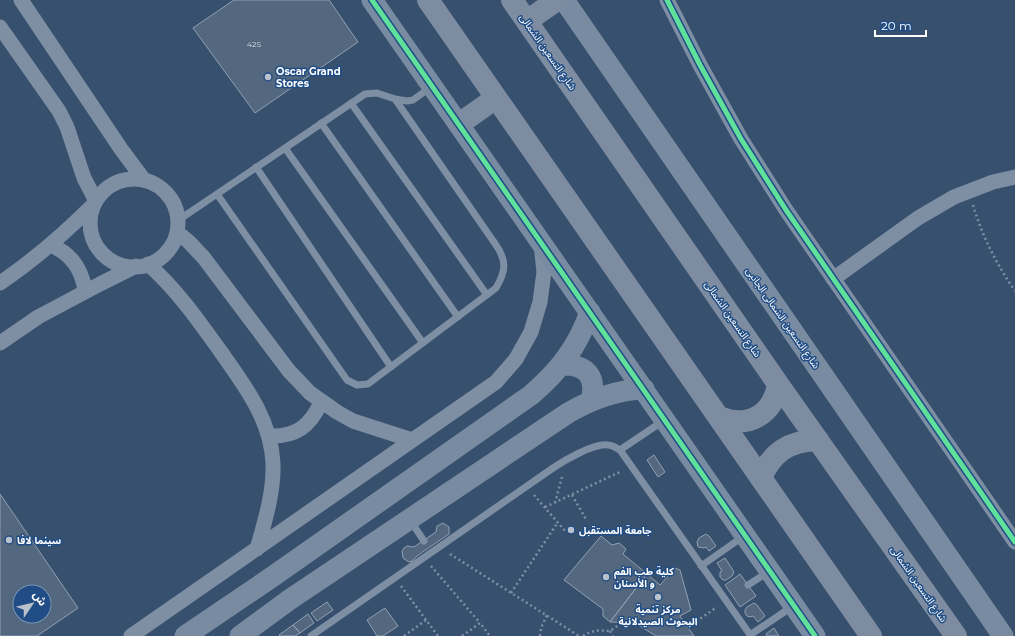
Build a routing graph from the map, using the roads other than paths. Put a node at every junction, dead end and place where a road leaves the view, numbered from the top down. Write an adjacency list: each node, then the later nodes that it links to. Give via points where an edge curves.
1 (21, 0): 19 (street)
2 (372, 0): 10 (street)
3 (428, 0): 11 (main road)
4 (512, 0): 8 (main road, شارع التسعين الشمالى)
5 (557, 0): 8 (main road)
6 (564, 0): 66 (street, شارع التسعين الشمالى الجانبى)
7 (667, 0): 26 (street, via 741,139)
8 (527, 21): 36 (main road, شارع التسعين الشمالى)
9 (0, 28): 21 (street, via 59,111)
10 (432, 86): 12 (lane, via 413,100); 15 (street)
11 (496, 98): 15 (main road); 40 (main road)
12 (395, 99): 13 (lane, via 371,92); 29 (lane, via 503,255 502,278 496,288)
13 (351, 102): 14 (lane); 29 (lane)
14 (321, 123): 16 (lane); 31 (lane)
15 (459, 124): 23 (street)
16 (285, 148): 17 (lane); 33 (lane)
17 (256, 167): 20 (lane); 35 (lane)
18 (1015, 177): 26 (street, via 993,182 954,197 918,218)
19 (144, 180): 21 (street, via 122,180 102,192); 22 (street, via 164,190 171,199 176,210)
20 (217, 194): 22 (lane); 35 (lane, via 347,380 363,386)
21 (95, 202): 24 (street); 25 (street, via 90,226 98,247 105,256 115,262 126,266)
22 (177, 226): 25 (street, via 173,242 166,252 158,259); 39 (street, via 299,382)
23 (540, 241): 30 (street); 43 (street, via 544,272 540,302 531,332 516,358 496,382)
24 (50, 245): 27 (street); 28 (street, via 66,253 78,266)
25 (142, 265): 28 (street); 42 (street, via 173,287 194,313 252,397)
26 (833, 279): 50 (street)
27 (0, 283)
28 (85, 291): 32 (street, via 38,317)
29 (487, 295): 31 (lane)
30 (590, 312): 34 (street, via 579,340); 37 (street)
31 (458, 317): 33 (lane)
32 (0, 343)
33 (423, 343): 35 (lane)
34 (562, 365): 38 (street, via 574,364 584,369 592,378 594,390); 59 (street, via 531,395)
35 (391, 367)
36 (778, 384): 40 (main road, via 774,401 758,417 736,422); 44 (main road, شارع التسعين الشمالى)
37 (644, 389): 38 (street, via 627,390); 41 (street)
38 (591, 401): 47 (street, via 568,413)
39 (321, 402): 42 (street, via 317,413 301,429 291,434); 43 (street, via 353,421)
40 (719, 417): 46 (main road)
41 (665, 420): 45 (lane); 48 (street)
42 (269, 436): 51 (street, via 273,462 271,489)
43 (412, 440): 51 (street)
44 (818, 440): 46 (main road, via 797,442 778,452 765,468); 65 (main road, شارع التسعين الشمالى)
45 (620, 450): 52 (lane); 61 (lane, via 608,444 602,445 566,460 439,547 430,550 424,558)
46 (761, 478): 64 (main road)
47 (409, 520): 49 (lane); 60 (street)
48 (745, 535): 52 (lane); 53 (street)
49 (424, 541)
50 (1015, 542)
51 (257, 549): 58 (street)
52 (701, 566): 56 (lane)
53 (769, 571): 54 (lane); 57 (street)
54 (748, 586)
55 (733, 596): 56 (lane)
56 (726, 601): 62 (lane)
57 (793, 606): 62 (lane); 63 (street)
58 (131, 636)
59 (185, 636)
60 (240, 636)
61 (311, 636)
62 (750, 636)
63 (815, 636)
64 (871, 636)
65 (956, 636)
66 (1003, 636)

